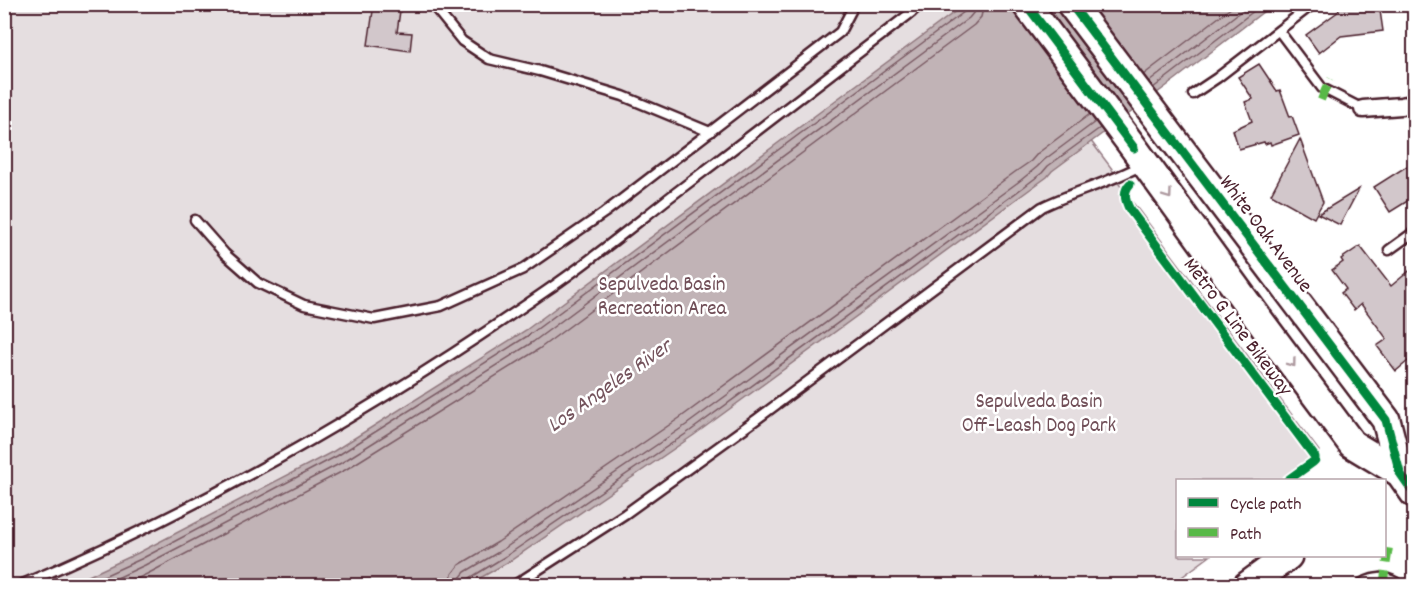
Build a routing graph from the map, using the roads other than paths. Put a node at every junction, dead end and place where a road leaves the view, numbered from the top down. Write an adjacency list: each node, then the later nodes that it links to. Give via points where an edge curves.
1 (432, 4): 11 (lane, via 462,41 489,59 622,96)
2 (851, 4): 11 (lane, via 840,32)
3 (920, 4): 19 (lane, via 549,290 451,355 331,430 184,510)
4 (1026, 4): 12 (main road, White Oak Avenue)
5 (1071, 4): 16 (main road, White Oak Avenue, via 1386,420)
6 (1313, 4): 7 (lane)
7 (1279, 31): 8 (lane); 10 (lane, via 1322,88)
8 (1193, 94)
9 (1414, 104): 10 (street)
10 (1363, 109)
11 (710, 132): 13 (lane, via 523,269 441,306 374,319 304,305 258,283)
12 (1140, 156): 16 (main road, White Oak Avenue, one-way to 16, via 1352,444); 20 (lane, via 1114,180 1042,207 625,514)
13 (195, 220)
14 (1414, 232): 15 (lane)
15 (1389, 250)
16 (1403, 478)
17 (1285, 557): 21 (main road)
18 (1389, 583): 22 (street)
19 (18, 585)
20 (513, 585)
21 (1247, 585)
22 (1365, 585)

